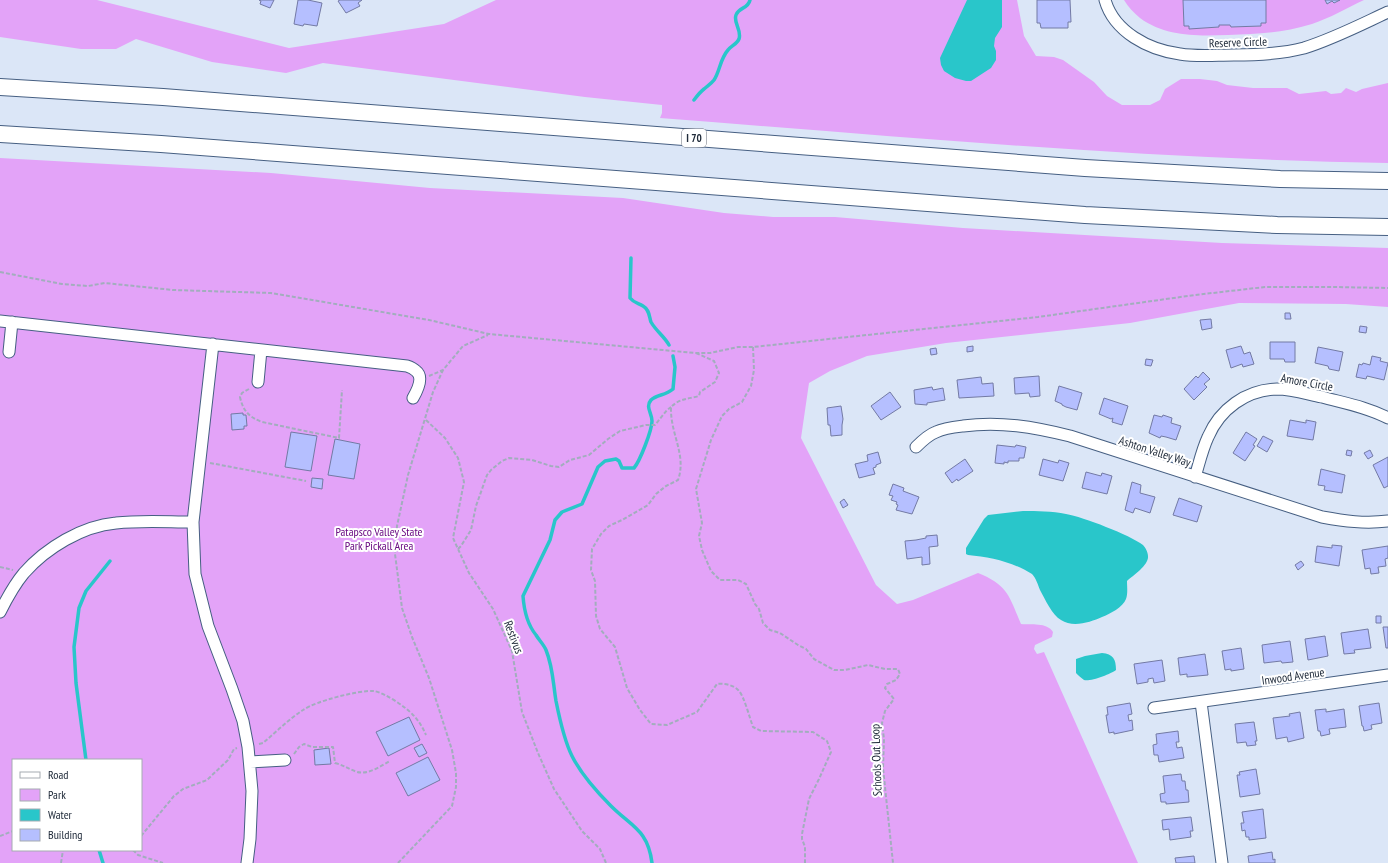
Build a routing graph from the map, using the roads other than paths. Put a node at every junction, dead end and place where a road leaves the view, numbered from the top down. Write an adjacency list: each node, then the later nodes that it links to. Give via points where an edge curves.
1 (1105, 0): 2 (street, Reserve Circle, via 1120,26 1134,37 1164,51 1195,56 1265,54 1296,49 1335,37)
2 (1388, 12)
3 (0, 87): 5 (highway, I 70, via 1078,168 1280,179)
4 (0, 134): 6 (highway, via 1085,215 1270,225)
5 (1388, 181)
6 (1388, 227)
7 (0, 321): 8 (street)
8 (12, 322): 9 (street); 11 (street)
9 (213, 344): 10 (street); 18 (street)
10 (261, 350): 12 (street); 13 (street, via 407,366 416,371 419,378)
11 (9, 352)
12 (258, 382)
13 (413, 398)
14 (1388, 418): 16 (street, Amore Circle, via 1359,406 1296,391 1263,391 1227,408 1208,437)
15 (916, 447): 16 (street, Ashton Valley Way, via 925,438 945,428 974,424 1012,424 1070,436)
16 (1195, 477): 17 (street, Ashton Valley Way, via 1322,517 1348,522)
17 (1388, 521)
18 (193, 522): 19 (street, via 117,522 85,531 66,540 38,560 21,577); 24 (street, via 195,574 199,598 243,721)
19 (0, 612)
20 (1388, 675): 21 (street, Inwood Avenue)
21 (1201, 702): 22 (street, Inwood Avenue); 26 (street)
22 (1154, 708)
23 (285, 760): 24 (street)
24 (250, 762): 25 (street, via 252,791)
25 (247, 863)
26 (1222, 863)

